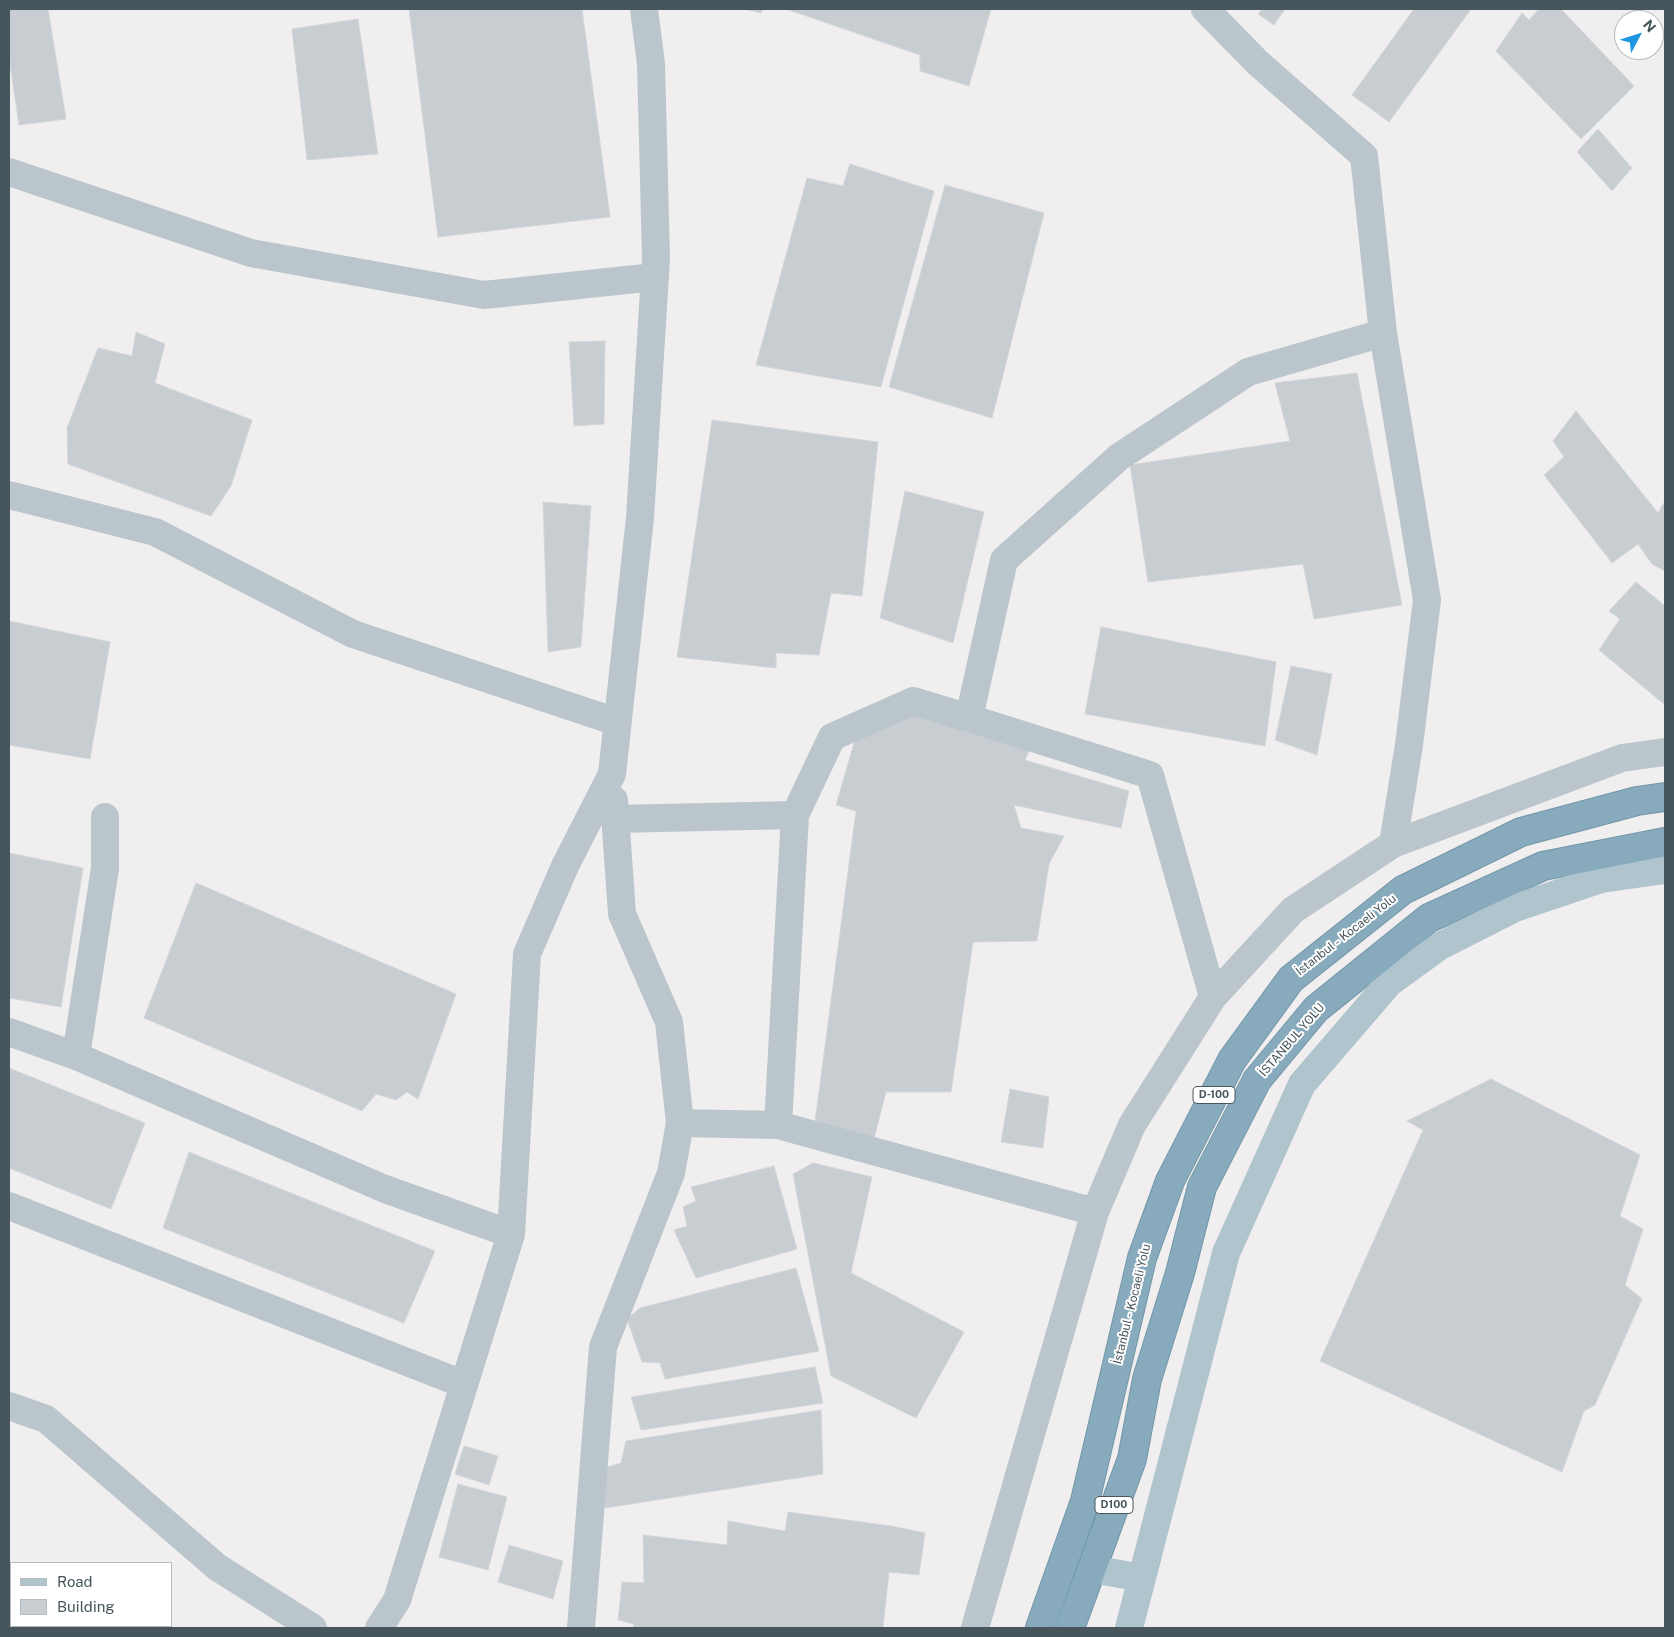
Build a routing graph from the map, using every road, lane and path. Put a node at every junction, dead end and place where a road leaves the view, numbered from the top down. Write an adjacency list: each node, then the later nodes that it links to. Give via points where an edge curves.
1 (644, 9): 4 (street, via 651,64)
2 (1205, 9): 5 (street, via 1258,63 1364,156)
3 (9, 172): 4 (street, via 251,253 484,295)
4 (655, 277): 8 (street, via 640,518)
5 (1383, 333): 7 (street, via 1248,372 1119,457 1004,560); 16 (street, via 1427,600)
6 (9, 495): 8 (street, via 155,532 353,634)
7 (969, 718): 12 (street, via 912,701 832,737); 18 (street, via 1150,775)
8 (617, 722): 10 (street)
9 (1665, 752): 16 (street, via 1622,758)
10 (612, 774): 14 (street); 25 (street, via 565,866 527,954)
11 (1665, 797): 35 (highway, İstanbul - Kocaeli Yolu / D-100, via 1637,801 1521,832 1403,890 1291,979 1232,1060 1170,1181 1142,1258 1085,1501)
12 (795, 815): 14 (street); 22 (street)
13 (105, 818): 20 (street, via 104,868)
14 (615, 819): 21 (street, via 622,914 669,1022)
15 (1665, 842): 26 (highway, İSTANBUL YOLU / D-100, via 1543,866 1429,918 1316,1009 1257,1080 1202,1187 1180,1273)
16 (1393, 844): 18 (street, via 1294,910)
17 (1665, 870): 30 (main road, via 1601,879 1532,902 1440,946 1388,983 1302,1084 1226,1253)
18 (1213, 997): 24 (street, via 1132,1125)
19 (9, 1032): 20 (street)
20 (76, 1056): 25 (street, via 385,1188)
21 (680, 1123): 22 (street); 33 (street, via 671,1173 603,1347)
22 (778, 1125): 24 (street)
23 (9, 1206): 27 (street)
24 (1095, 1212): 34 (street)
25 (511, 1234): 27 (street)
26 (1147, 1379): 29 (highway, D100, via 1132,1459)
27 (463, 1384): 32 (street, via 397,1600)
28 (9, 1406): 31 (street, via 46,1419 217,1567)
29 (1092, 1569): 30 (main road); 36 (highway, D100)
30 (1142, 1578): 37 (main road)
31 (313, 1628)
32 (379, 1628)
33 (581, 1628)
34 (975, 1628)
35 (1040, 1628)
36 (1070, 1628)
37 (1130, 1628)

